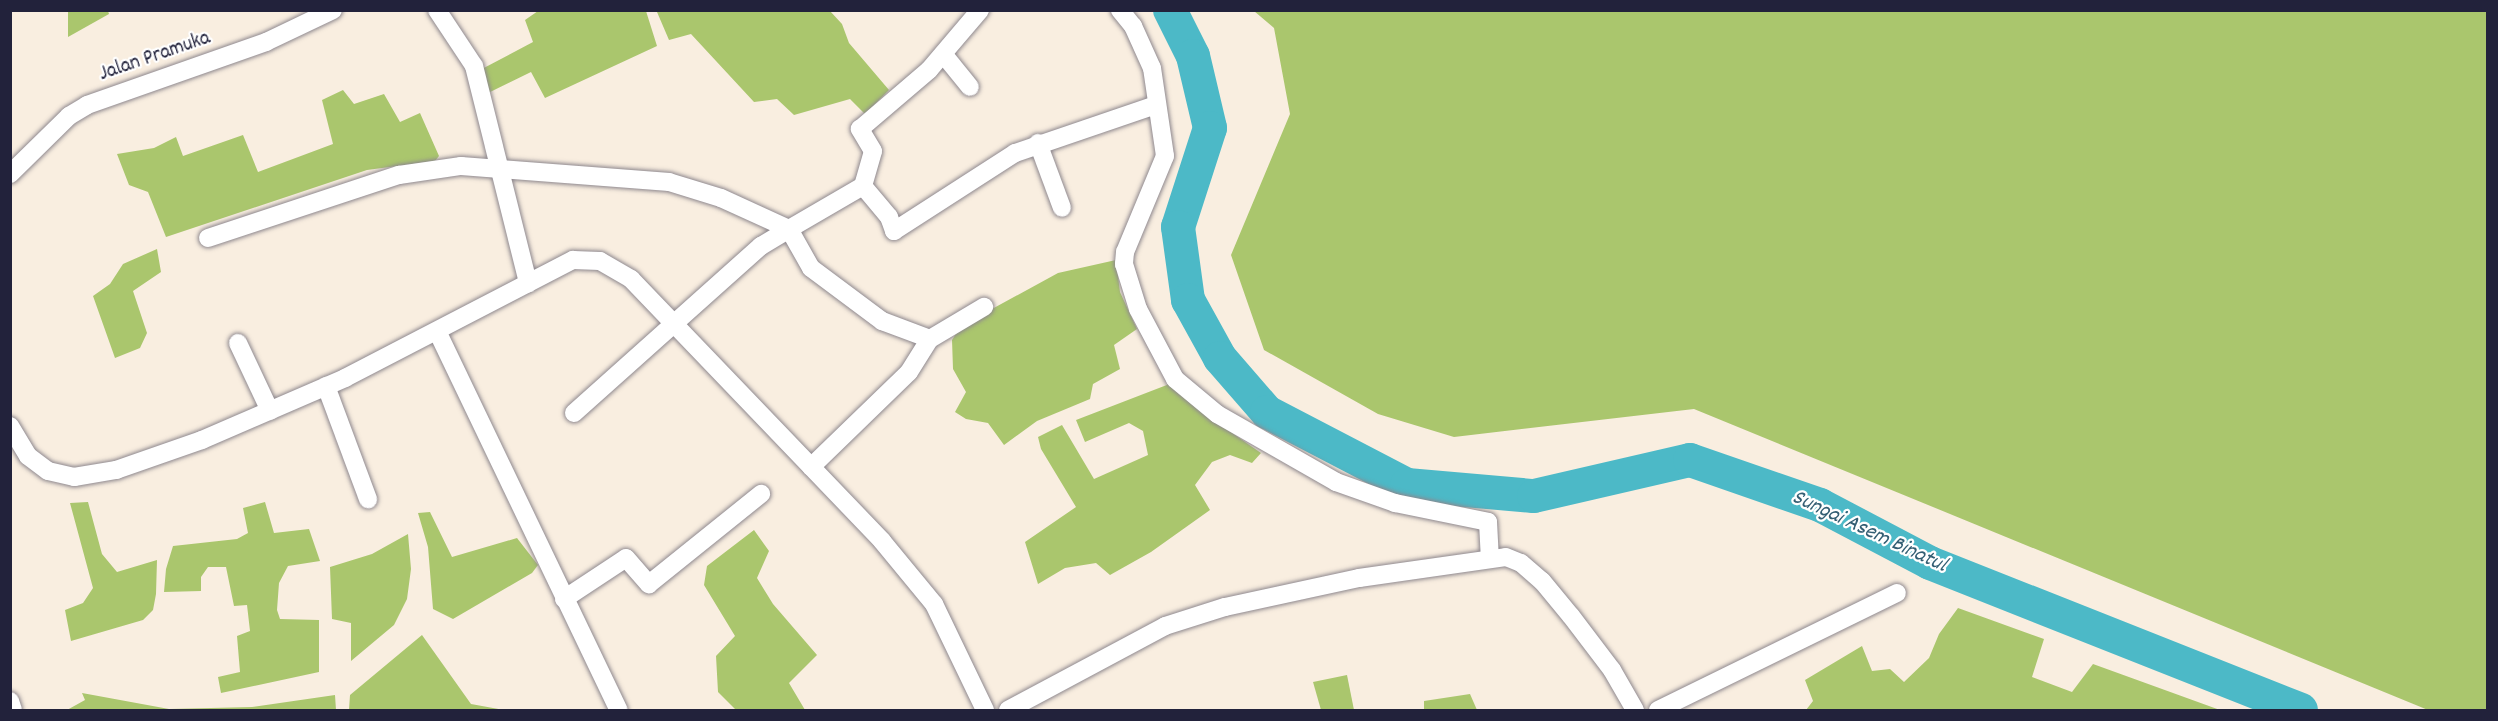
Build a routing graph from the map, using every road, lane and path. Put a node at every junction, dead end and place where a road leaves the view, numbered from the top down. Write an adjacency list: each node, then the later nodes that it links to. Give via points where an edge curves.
1 (333, 10): 9 (street, Jalan Pramuka, via 266,42 87,105)
2 (437, 10): 10 (street, via 474,66)
3 (980, 10): 5 (street)
4 (1120, 10): 7 (street, via 1145,48 1152,68)
5 (944, 55): 6 (street); 11 (street, via 860,129 873,151)
6 (970, 87)
7 (1156, 105): 8 (street); 28 (street, via 1163,138 1163,167 1147,196 1124,264 1137,309 1175,379 1217,414 1336,482 1395,503 1488,522)
8 (1038, 143): 11 (street, via 972,178 894,231 894,224); 12 (street)
9 (14, 163)
10 (503, 172): 13 (street, via 605,174 669,182 721,198); 14 (street, via 460,166 399,175); 15 (street)
11 (863, 186): 13 (street)
12 (1062, 208)
13 (783, 232): 17 (street, via 761,246); 19 (street, via 811,268 839,290 882,321)
14 (208, 238)
15 (528, 283): 17 (street, via 573,260 600,261 631,279); 18 (street)
16 (984, 307): 19 (street)
17 (674, 324): 23 (street); 25 (street)
18 (438, 333): 21 (street); 30 (street)
19 (930, 339): 25 (street, via 909,372)
20 (238, 343): 22 (street)
21 (326, 386): 22 (street); 27 (street)
22 (270, 411): 24 (street, via 116,470 74,477 61,476 37,464)
23 (574, 413)
24 (10, 426)
25 (811, 467): 34 (street, via 882,541 934,604)
26 (761, 494): 30 (street, via 649,584 644,583 626,558)
27 (368, 499)
28 (1490, 558): 35 (street, via 1282,593 1165,626); 36 (street, via 1512,558 1542,581 1612,670)
29 (1897, 593): 37 (street)
30 (564, 599): 33 (street)
31 (10, 701): 32 (street)
32 (13, 711)
33 (619, 711)
34 (985, 711)
35 (1008, 711)
36 (1635, 711)
37 (1658, 711)

